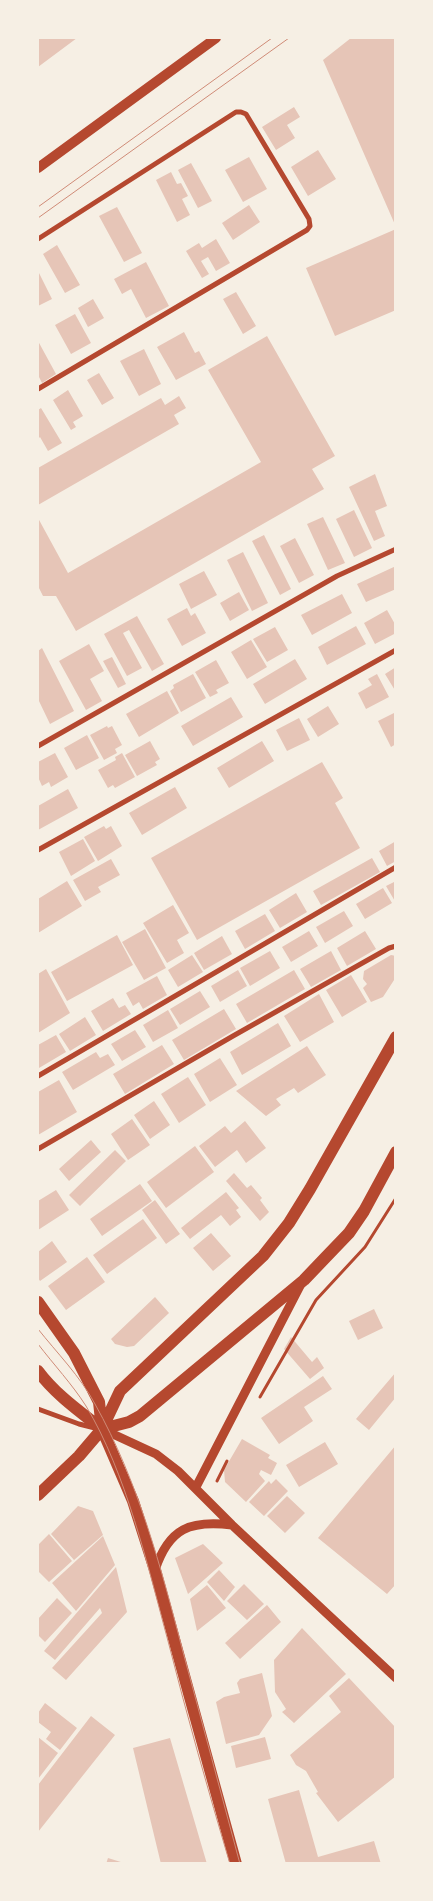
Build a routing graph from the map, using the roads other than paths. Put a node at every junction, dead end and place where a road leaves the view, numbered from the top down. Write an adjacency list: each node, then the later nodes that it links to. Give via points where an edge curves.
1 (216, 38): 2 (main road)
2 (38, 168)
3 (38, 239): 4 (street, via 236,112 246,114 309,219 310,226)
4 (38, 389)
5 (396, 549): 7 (street, via 337,576)
6 (396, 650): 8 (street)
7 (38, 746)
8 (38, 850)
9 (396, 867): 12 (street)
10 (396, 946): 13 (street, via 232,1036)
11 (396, 1037): 19 (main road, via 289,1223 263,1256 120,1392)
12 (38, 1076)
13 (38, 1149)
14 (396, 1152): 15 (main road, via 349,1233)
15 (304, 1280): 19 (main road, via 140,1416); 20 (street)
16 (38, 1302): 19 (main road, via 74,1353 96,1394)
17 (38, 1371): 19 (main road, via 62,1398)
18 (38, 1409): 19 (street)
19 (102, 1429): 20 (street, via 156,1454); 21 (main road); 23 (main road, via 133,1501)
20 (196, 1488): 22 (street)
21 (38, 1495)
22 (232, 1524): 23 (street, via 207,1522 183,1529 167,1543); 24 (street)
23 (155, 1570): 25 (main road)
24 (396, 1678)
25 (236, 1864)

